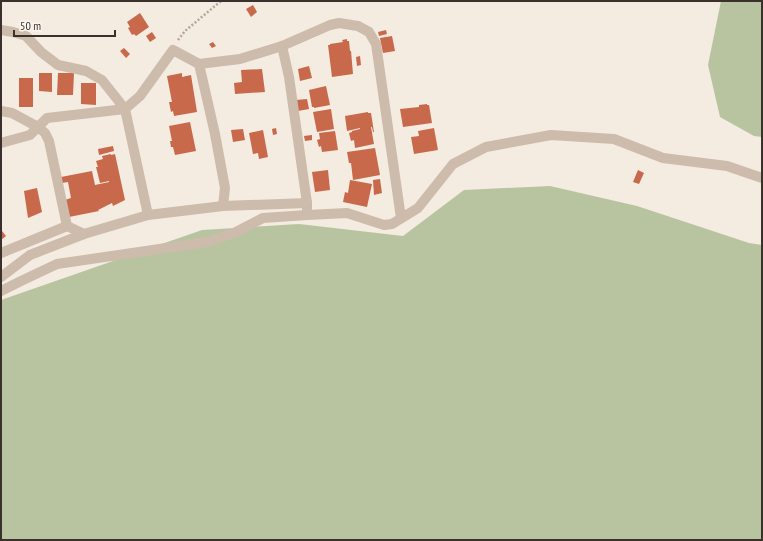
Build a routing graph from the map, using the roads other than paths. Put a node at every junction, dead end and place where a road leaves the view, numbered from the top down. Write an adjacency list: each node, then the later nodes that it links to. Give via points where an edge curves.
1 (1, 30): 4 (street, via 26,36 58,65 86,71 102,80)
2 (282, 46): 3 (street, via 240,59); 9 (street); 13 (street, via 339,23 358,26 369,32 376,44)
3 (199, 64): 4 (street, via 173,50 140,96); 10 (street, via 225,188)
4 (125, 109): 6 (street, via 47,118); 11 (street)
5 (1, 111): 6 (street, via 12,113)
6 (38, 127): 7 (street, via 30,135); 14 (street, via 48,141)
7 (1, 143)
8 (762, 178): 13 (street, via 727,166 663,158 614,139 551,135 486,146 454,164 418,208)
9 (308, 203): 10 (street); 12 (street)
10 (223, 206): 11 (street)
11 (148, 215): 15 (street)
12 (307, 215): 13 (street, via 347,213 384,225 392,224); 18 (street, via 263,218 234,233 207,242 57,264)
13 (401, 218)
14 (67, 226): 15 (street); 16 (street)
15 (84, 234): 17 (street, via 30,255)
16 (1, 253)
17 (1, 277)
18 (1, 291)

